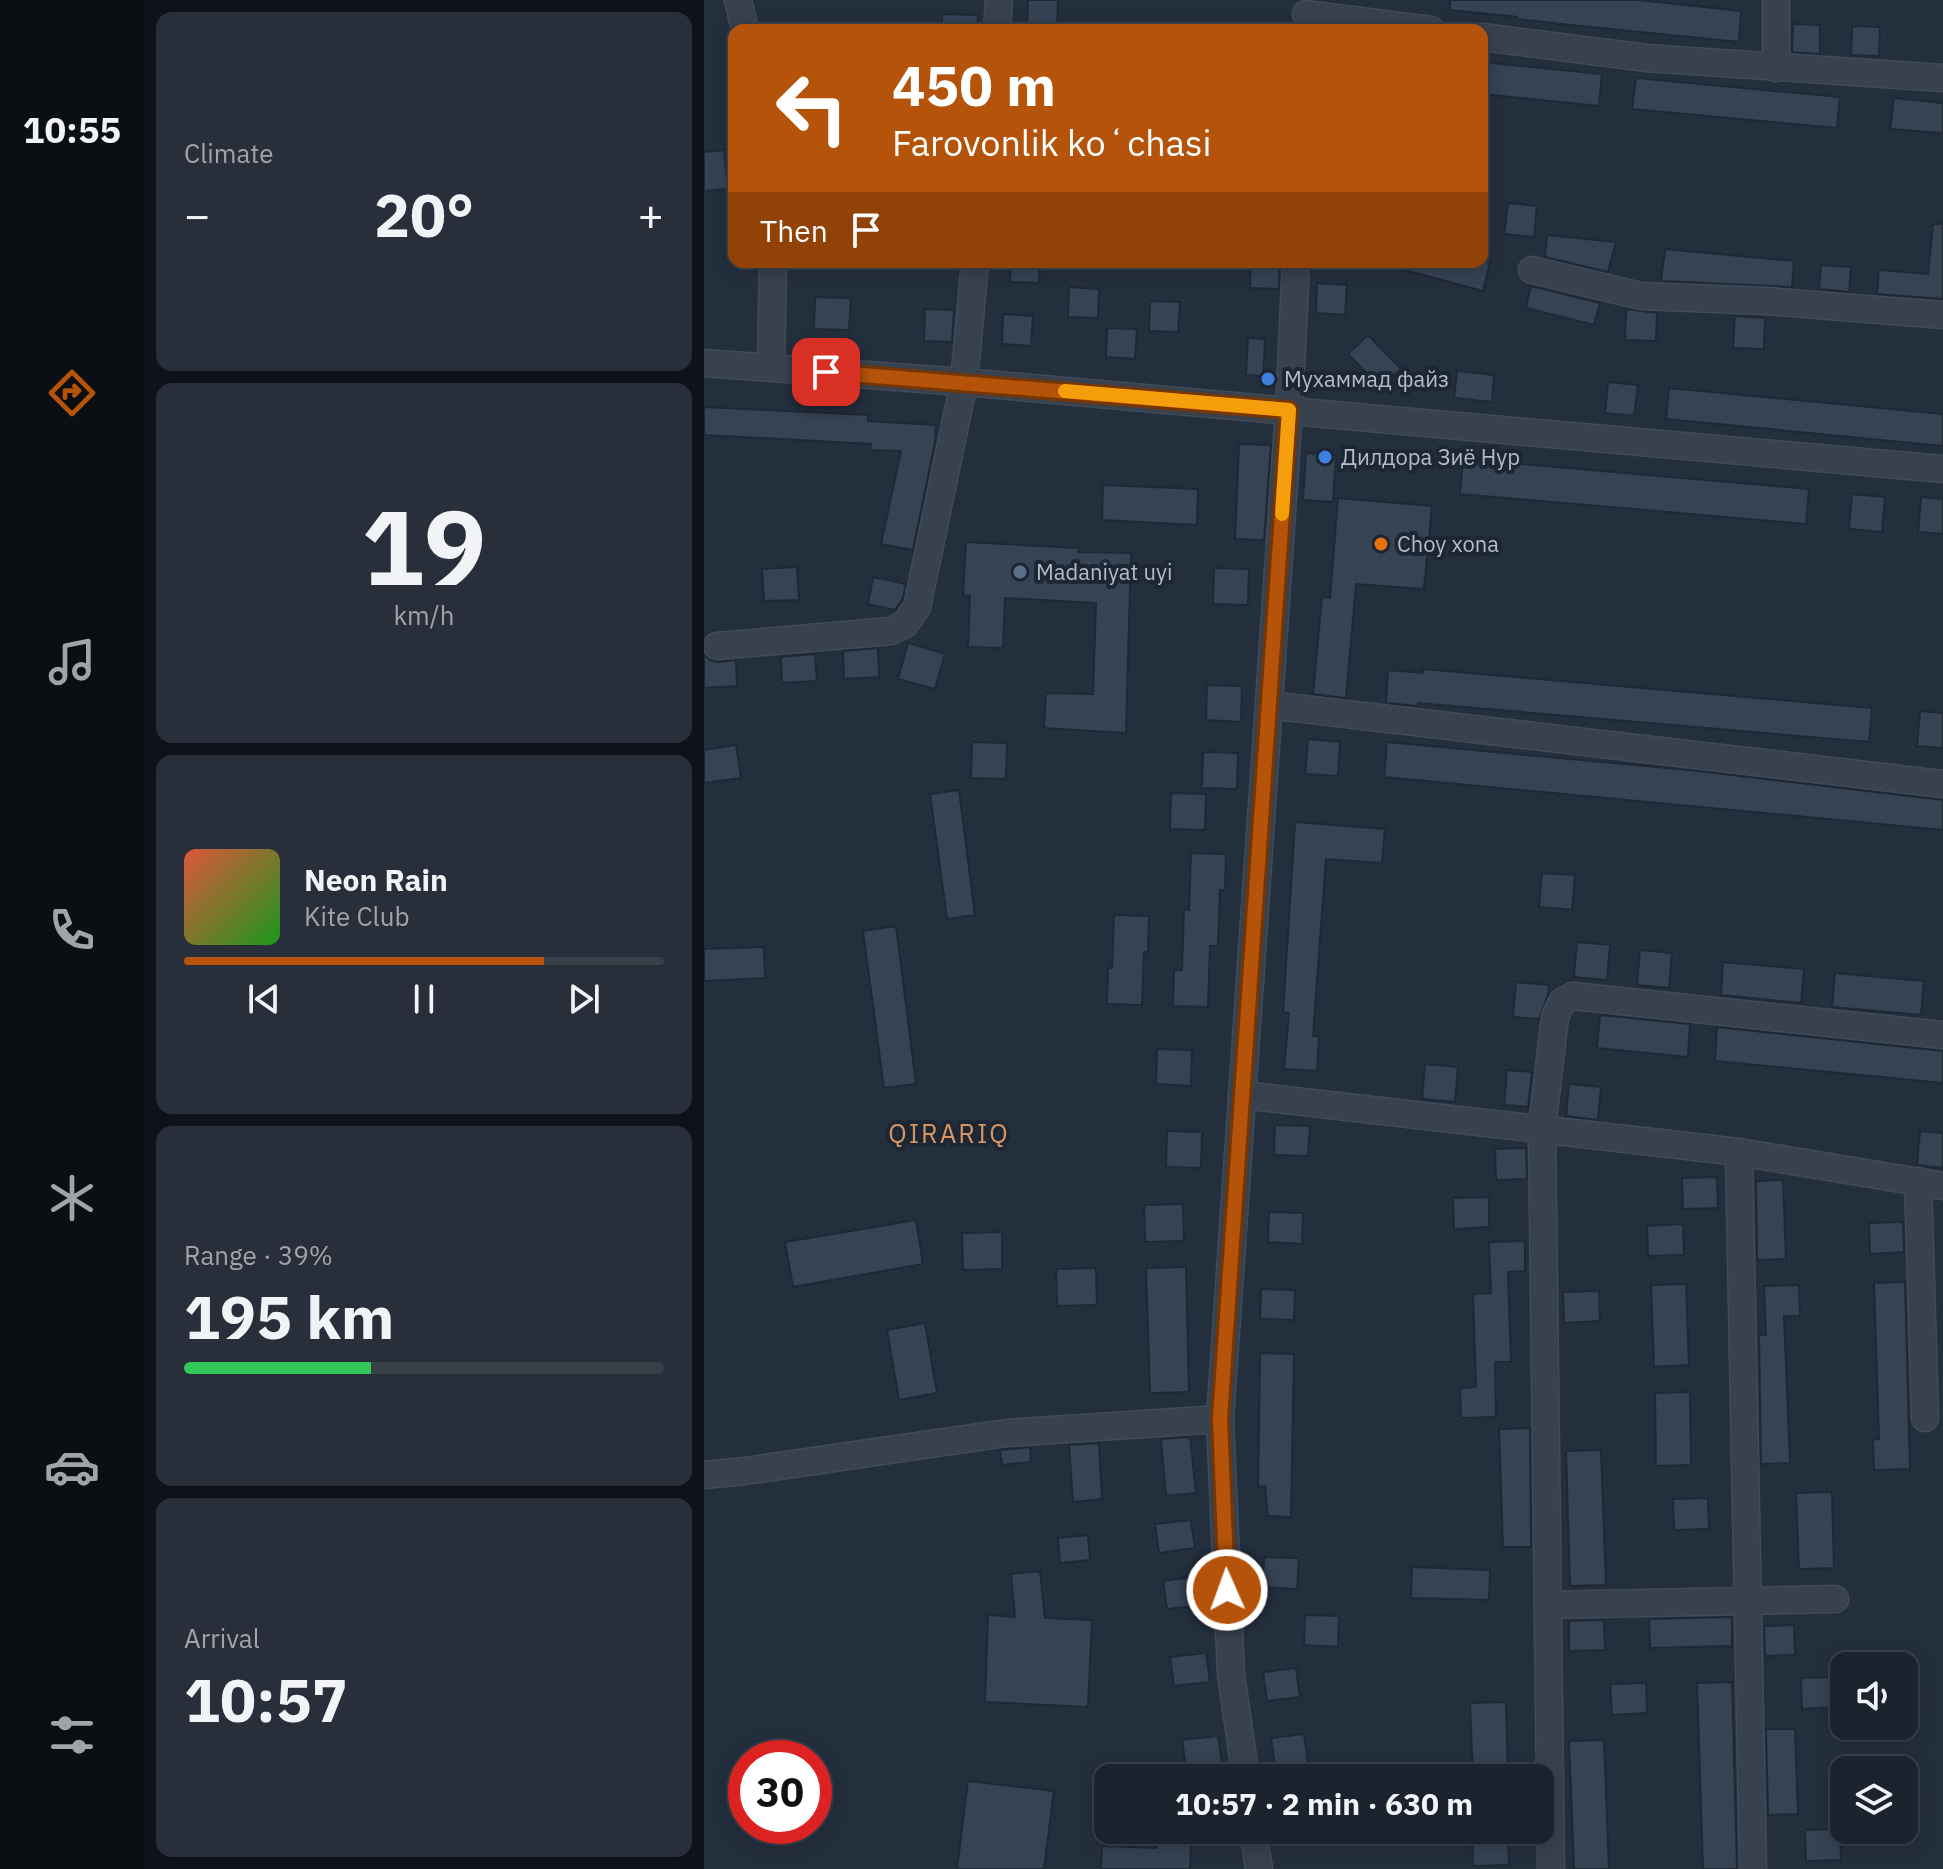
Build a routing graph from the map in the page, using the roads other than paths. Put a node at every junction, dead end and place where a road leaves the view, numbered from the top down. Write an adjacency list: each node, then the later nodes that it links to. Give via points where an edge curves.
1 (738, 0): 5 (street)
2 (999, 0): 6 (street)
3 (1776, 0): 9 (street)
4 (1306, 15): 7 (street)
5 (744, 24)
6 (997, 24)
7 (1381, 24)
8 (1488, 38): 9 (street)
9 (1776, 68): 10 (street)
10 (1943, 78)
11 (773, 268): 17 (street)
12 (974, 268): 18 (street)
13 (1296, 268): 19 (street)
14 (1532, 270): 15 (street, via 1641,296)
15 (1943, 315)
16 (704, 363): 17 (street)
17 (771, 368): 18 (street)
18 (964, 382): 19 (street); 21 (street, via 917,607 905,624 891,631)
19 (1289, 410): 20 (street); 22 (street)
20 (1943, 469)
21 (717, 646)
22 (1269, 705): 23 (street); 25 (street)
23 (1943, 784)
24 (1943, 1035): 26 (street, via 1573,996 1562,1002 1555,1017)
25 (1242, 1095): 26 (street); 30 (street)
26 (1542, 1128): 27 (street); 34 (street)
27 (1739, 1152): 28 (street); 33 (street)
28 (1931, 1184): 29 (street)
29 (1925, 1418)
30 (1220, 1419): 31 (street, via 1006,1433); 35 (street, via 1231,1675)
31 (704, 1475)
32 (1835, 1599): 33 (street)
33 (1747, 1602): 34 (street); 39 (street)
34 (1548, 1605): 38 (street)
35 (1244, 1764)
36 (1255, 1844): 37 (street)
37 (1259, 1869)
38 (1551, 1869)
39 (1753, 1869)

